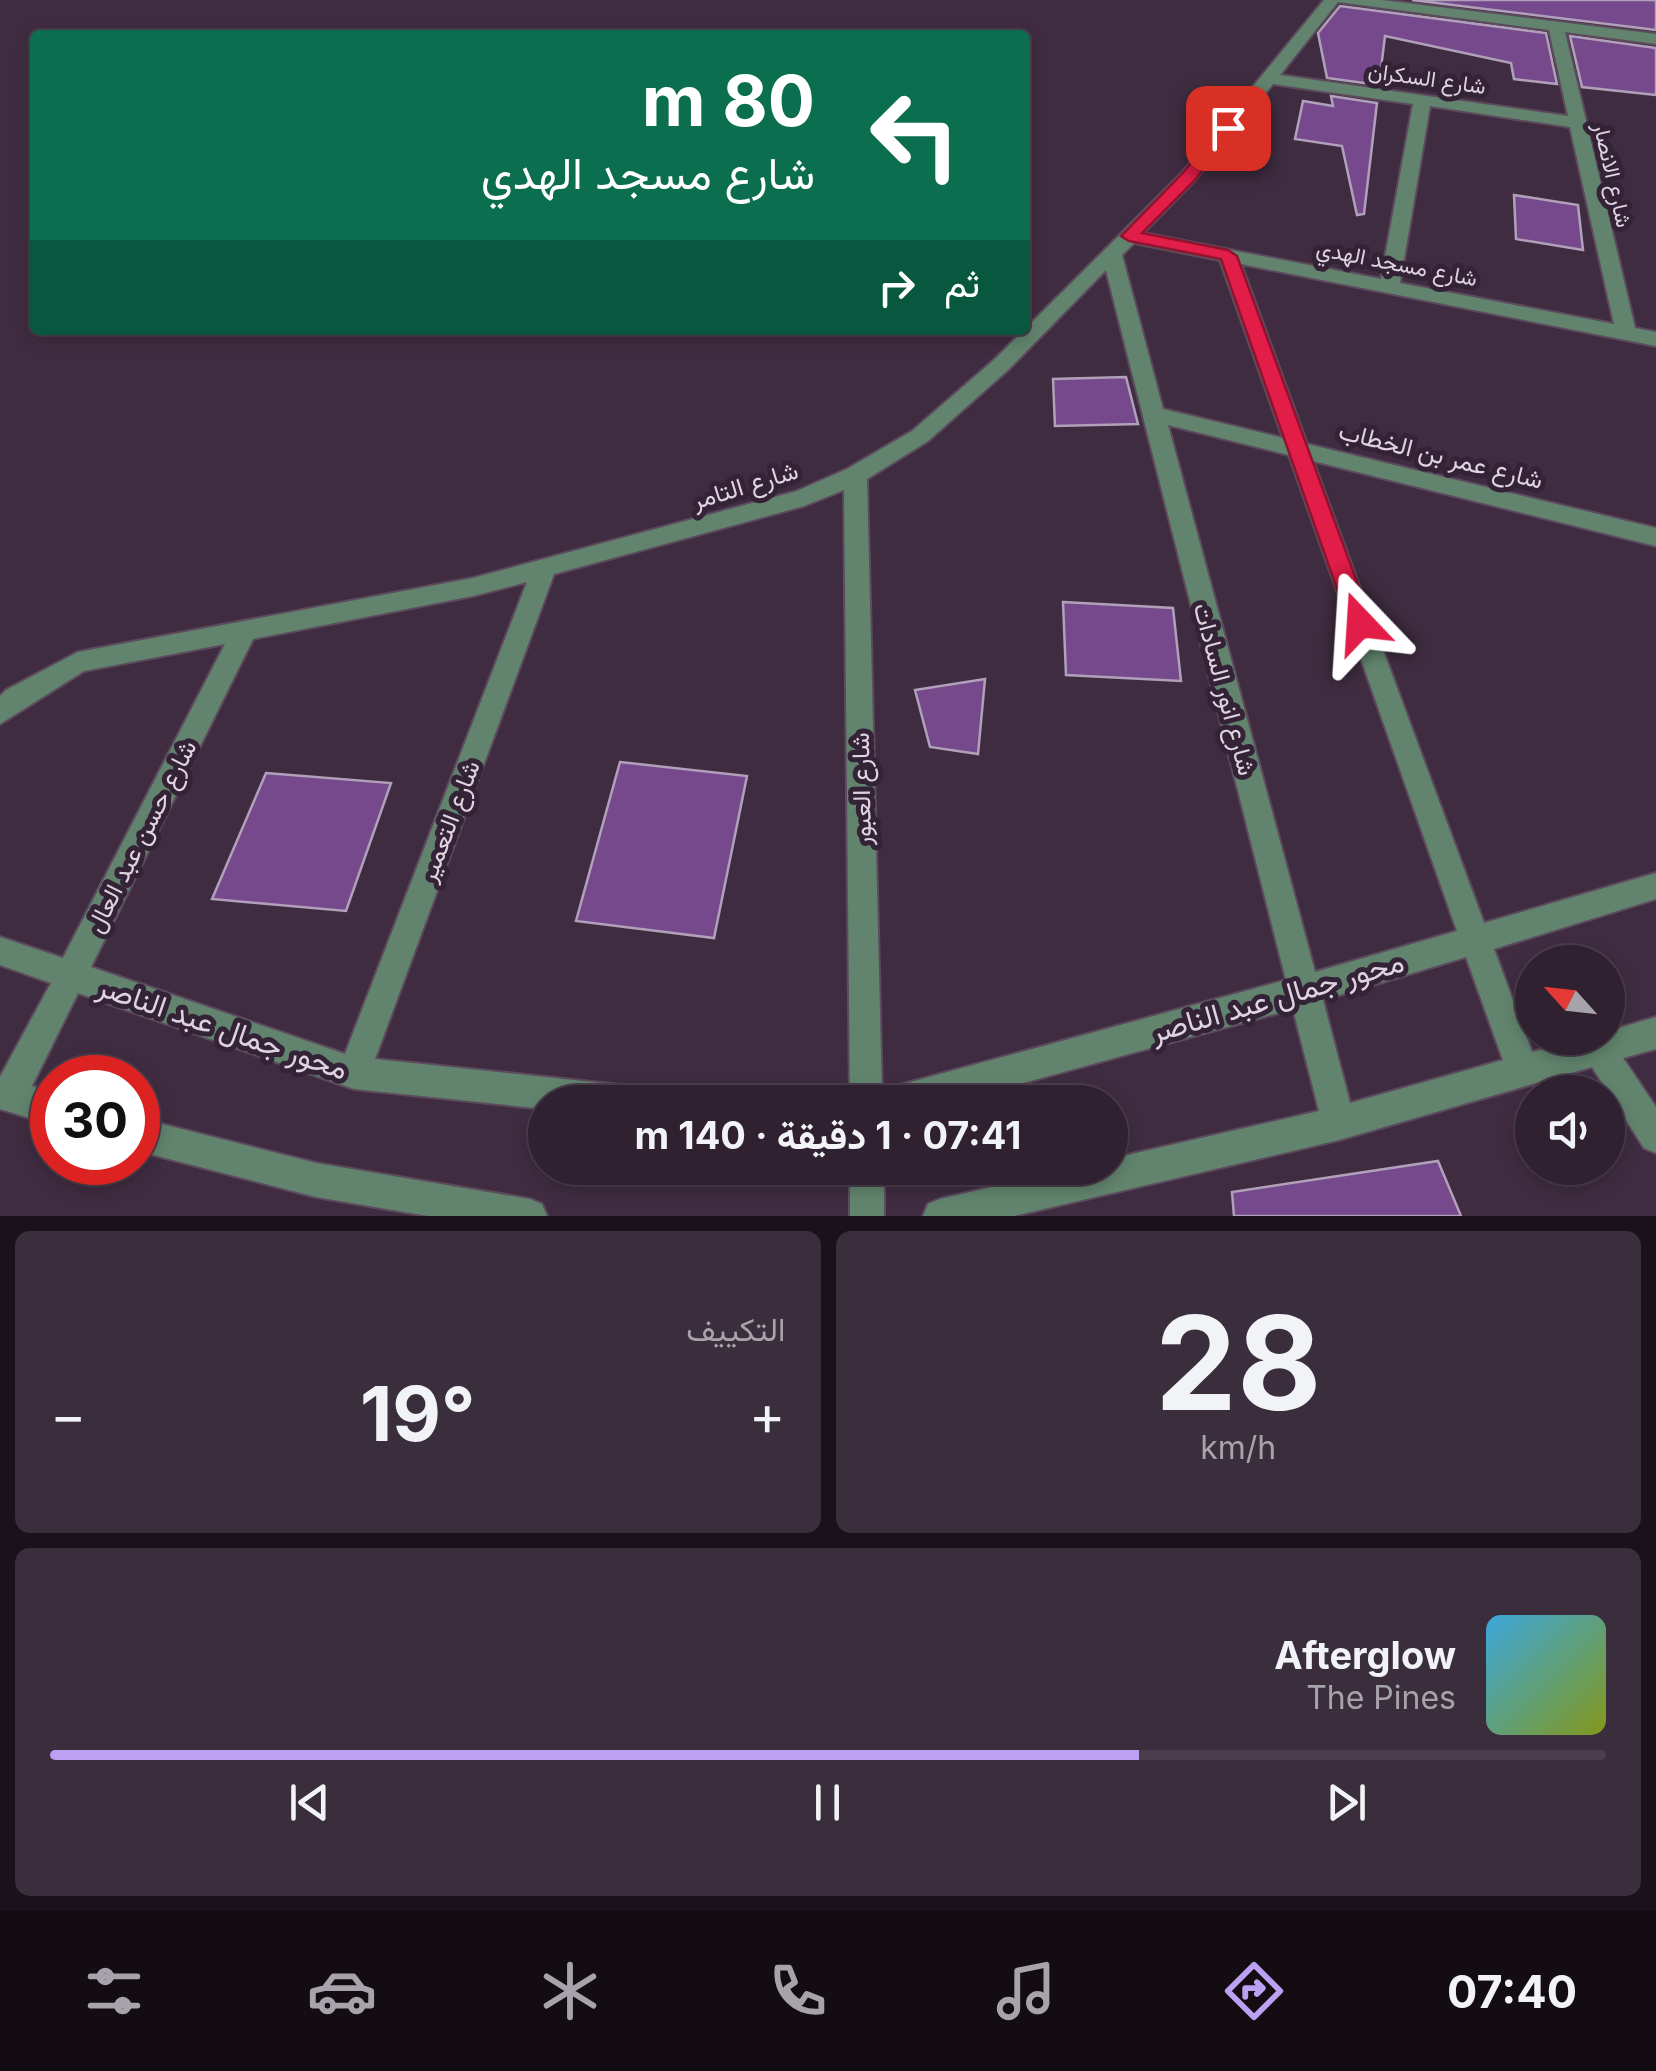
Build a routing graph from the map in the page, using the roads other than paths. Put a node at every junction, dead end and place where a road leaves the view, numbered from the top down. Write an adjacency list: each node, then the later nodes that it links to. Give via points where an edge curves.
1 (1332, 0): 5 (street, شارع التامر)
2 (1345, 0): 3 (street)
3 (1556, 26): 4 (street); 7 (street, شارع الانصار)
4 (1656, 39)
5 (1269, 78): 6 (street, شارع السكران); 8 (street, شارع التامر, via 1188,177)
6 (1422, 100): 7 (street, شارع السكران); 10 (street)
7 (1578, 123): 11 (street, شارع الانصار)
8 (1120, 245): 9 (street, شارع مسجد الهدي); 13 (street, شارع انور السادات); 15 (street, شارع التامر, via 920,436)
9 (1228, 256): 10 (street, شارع مسجد الهدي); 14 (street)
10 (1389, 287): 11 (street, شارع مسجد الهدي)
11 (1626, 333): 12 (street, شارع مسجد الهدي)
12 (1656, 339)
13 (1153, 414): 14 (street, شارع عمر بن الخطاب); 24 (street, شارع انور السادات)
14 (1298, 448): 16 (street, شارع عمر بن الخطاب); 21 (street)
15 (856, 475): 17 (street, شارع التامر, via 804,498); 31 (street, شارع العبور)
16 (1656, 537)
17 (544, 570): 18 (street, شارع التامر); 30 (street, شارع التعمير)
18 (245, 630): 19 (street, شارع التامر, via 78,662); 23 (street, شارع حسن عبد العال)
19 (0, 713)
20 (1656, 886): 21 (street, محور جمال عبد الناصر)
21 (1474, 938): 24 (street, محور جمال عبد الناصر); 29 (street)
22 (0, 952): 23 (street, محور جمال عبد الناصر)
23 (71, 976): 30 (street, محور جمال عبد الناصر); 34 (street, شارع حسن عبد العال)
24 (1304, 992): 32 (street, محور جمال عبد الناصر); 36 (street, شارع انور السادات)
25 (1656, 1033): 26 (street)
26 (1625, 1042)
27 (1582, 1055): 29 (street)
28 (1602, 1055): 37 (street)
29 (1522, 1072): 36 (street)
30 (354, 1073): 33 (street, محور جمال عبد الناصر)
31 (866, 1085)
32 (959, 1085)
33 (528, 1091)
34 (5, 1094): 35 (street)
35 (30, 1102)
36 (1340, 1123): 42 (street)
37 (1656, 1136)
38 (160, 1141): 40 (street, via 316,1180)
39 (866, 1185): 41 (street)
40 (530, 1216)
41 (867, 1216)
42 (940, 1216)

